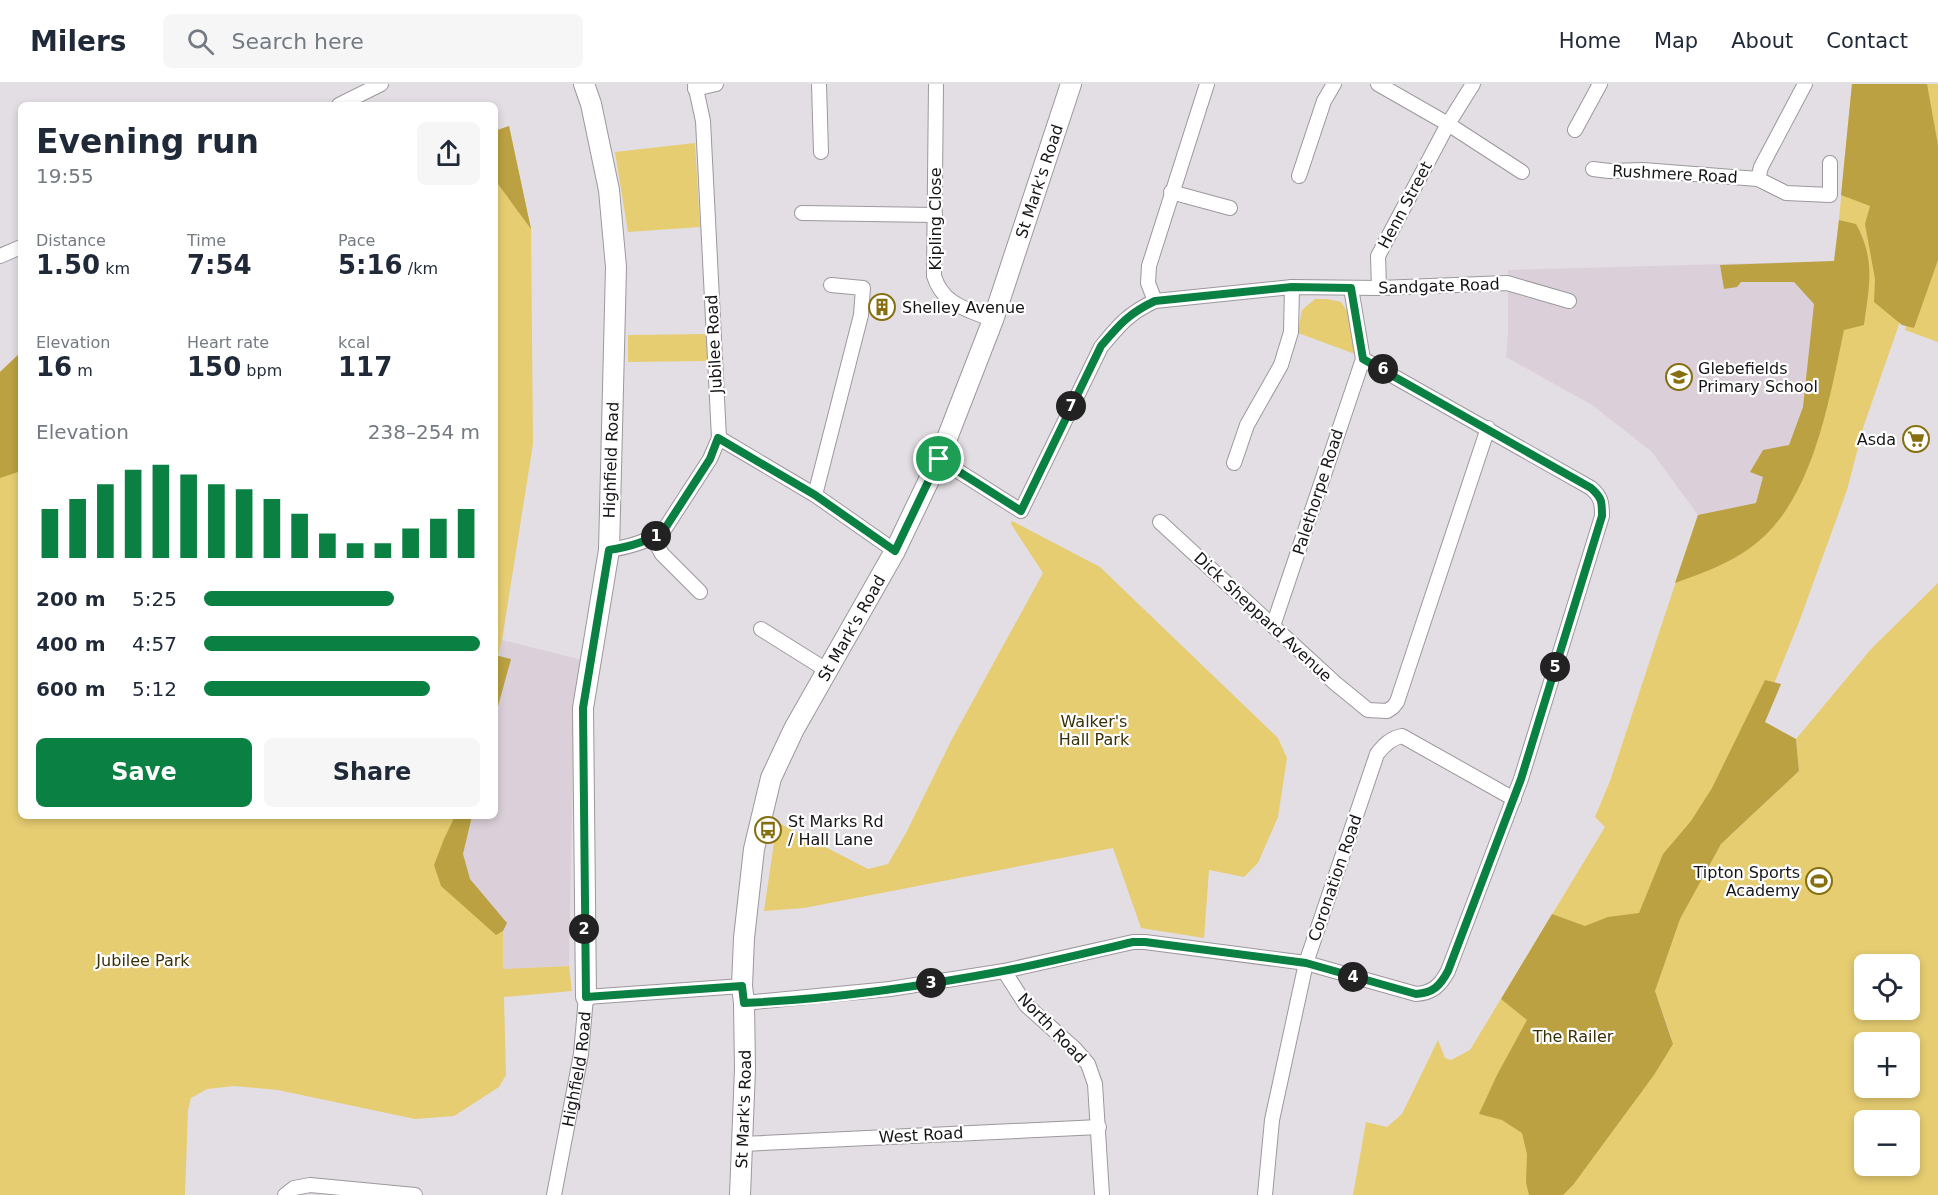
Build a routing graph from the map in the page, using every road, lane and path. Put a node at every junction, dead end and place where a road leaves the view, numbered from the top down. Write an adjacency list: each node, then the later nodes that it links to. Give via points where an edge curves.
1 (381, 84): 15 (street)
2 (584, 84): 45 (street, Highfield Road, via 609,190 616,267)
3 (716, 84): 13 (street)
4 (819, 84): 18 (street)
5 (936, 84): 27 (street, Kipling Close)
6 (1071, 84): 36 (street, St Mark's Road)
7 (1207, 84): 24 (street)
8 (1334, 84): 22 (street, via 1324,101)
9 (1378, 84): 16 (street)
10 (1473, 84): 16 (street, Henn Street)
11 (1600, 84): 17 (street)
12 (1788, 84): 14 (street)
13 (695, 86): 39 (street, Jubilee Road, via 703,121)
14 (1803, 88): 23 (street, Rushmere Road)
15 (345, 102)
16 (1448, 124): 21 (street); 33 (street, Henn Street, via 1378,256)
17 (1575, 130)
18 (821, 152)
19 (1830, 162): 23 (street, Rushmere Road, via 1830,195 1785,193)
20 (1593, 169): 23 (street, Rushmere Road)
21 (1522, 172)
22 (1299, 176)
23 (1758, 179)
24 (1171, 192): 25 (street); 34 (street, via 1149,266 1148,283)
25 (1230, 208)
26 (802, 213): 27 (street)
27 (935, 215): 36 (street, Kipling Close, via 937,285 951,303)
28 (18, 248): 29 (street)
29 (0, 256)
30 (831, 285): 42 (street, via 863,288 861,315)
31 (1292, 287): 32 (street, Sandgate Road); 34 (street, Sandgate Road); 41 (street, via 1291,332 1281,364 1246,424)
32 (1351, 288): 33 (street, Sandgate Road); 37 (street)
33 (1378, 288): 35 (street, Sandgate Road, via 1507,283)
34 (1155, 301): 40 (street, Sandgate Road, via 1120,323 1101,346 1021,511)
35 (1569, 301)
36 (993, 320): 40 (street, St Mark's Road)
37 (1363, 359): 38 (street); 48 (street, Palethorpe Road)
38 (1488, 428): 48 (street, Dick Sheppard Avenue, via 1393,707 1387,711 1368,710); 51 (street, via 1591,488 1600,497 1602,516)
39 (718, 438): 42 (street); 44 (street, Jubilee Road, via 710,459 664,530)
40 (939, 459): 46 (street, St Mark's Road)
41 (1234, 463)
42 (815, 495): 46 (street)
43 (1160, 522): 48 (street, Dick Sheppard Avenue)
44 (653, 538): 45 (street); 47 (street, via 662,554)
45 (609, 550): 55 (street, Highfield Road, via 583,708)
46 (895, 551): 50 (street, St Mark's Road)
47 (700, 592)
48 (1273, 626)
49 (761, 629): 50 (street)
50 (828, 671): 54 (street, St Mark's Road, via 771,778 754,849 744,938)
51 (1514, 799): 52 (street, via 1448,971 1437,988 1416,994); 52 (street, Coronation Road, via 1402,736 1387,743 1377,754)
52 (1306, 963): 53 (street, via 1133,942); 63 (street, Coronation Road, via 1272,1120)
53 (1004, 971): 54 (street, via 890,990); 56 (street, North Road, via 1026,1005 1088,1064 1095,1084)
54 (743, 994): 55 (street); 57 (street, St Mark's Road)
55 (586, 997): 60 (street, Highfield Road, via 582,1054)
56 (1099, 1127): 57 (street, West Road); 62 (street, North Road)
57 (743, 1143): 61 (street, St Mark's Road)
58 (285, 1195): 59 (street, via 294,1188 310,1185)
59 (415, 1195)
60 (554, 1195)
61 (740, 1195)
62 (1102, 1195)
63 (1265, 1195)

